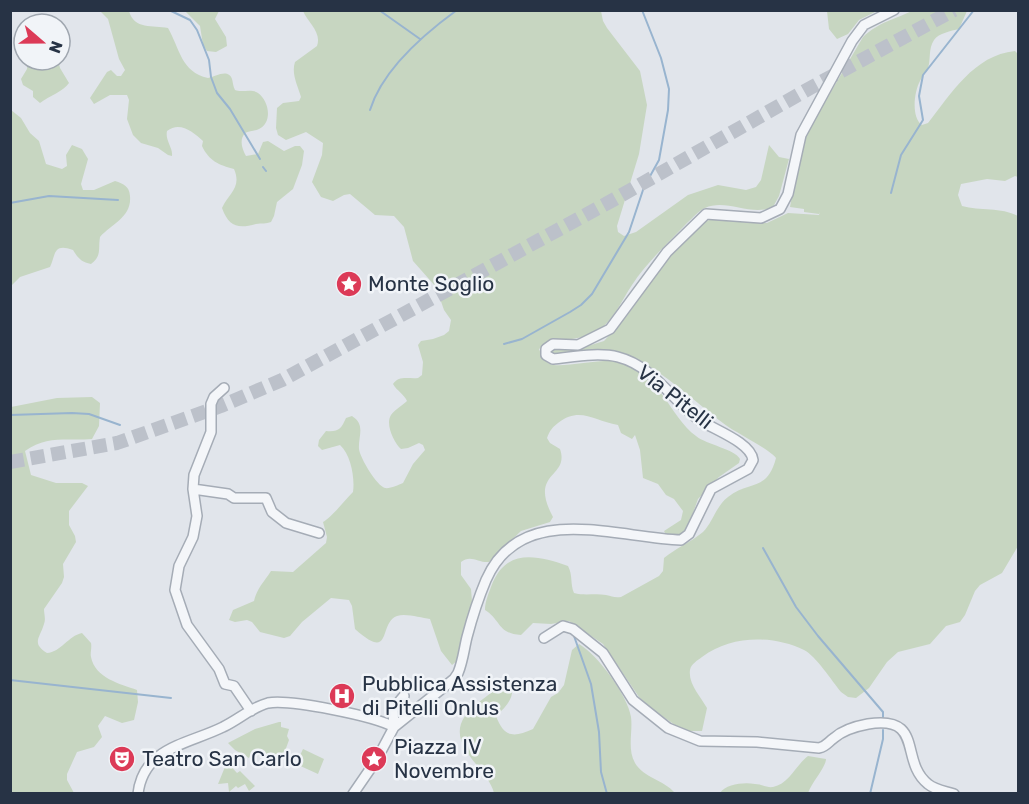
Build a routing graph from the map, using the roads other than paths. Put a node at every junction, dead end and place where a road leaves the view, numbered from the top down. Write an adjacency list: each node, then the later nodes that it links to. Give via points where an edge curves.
1 (894, 10): 8 (street, Via Pitelli, via 864,25 852,41 804,130 788,194 780,208 761,218 706,214 667,252 610,329 578,345 553,344 546,349 546,355 553,359 604,355 637,364 698,419 750,451 753,460 748,469 711,489 693,528 681,540 560,528 522,540 504,553 488,577 473,616 458,673)
2 (224, 387): 3 (street, via 214,397 211,432 194,475)
3 (193, 489): 4 (street, via 234,498 266,498 272,512 286,523); 7 (street, via 197,516 193,537 179,566 175,590 187,625 219,669 225,684 234,686)
4 (319, 533)
5 (544, 638): 11 (street, via 563,626 573,629 603,653 640,706 668,728 700,741 819,748 852,728 897,725 905,732 922,779 933,788)
6 (404, 696): 8 (street, via 393,708)
7 (250, 711): 8 (street, via 267,704 297,704 372,718); 9 (street, via 160,755 140,779)
8 (394, 727): 10 (street)
9 (138, 794)
10 (353, 794)
11 (954, 794)

